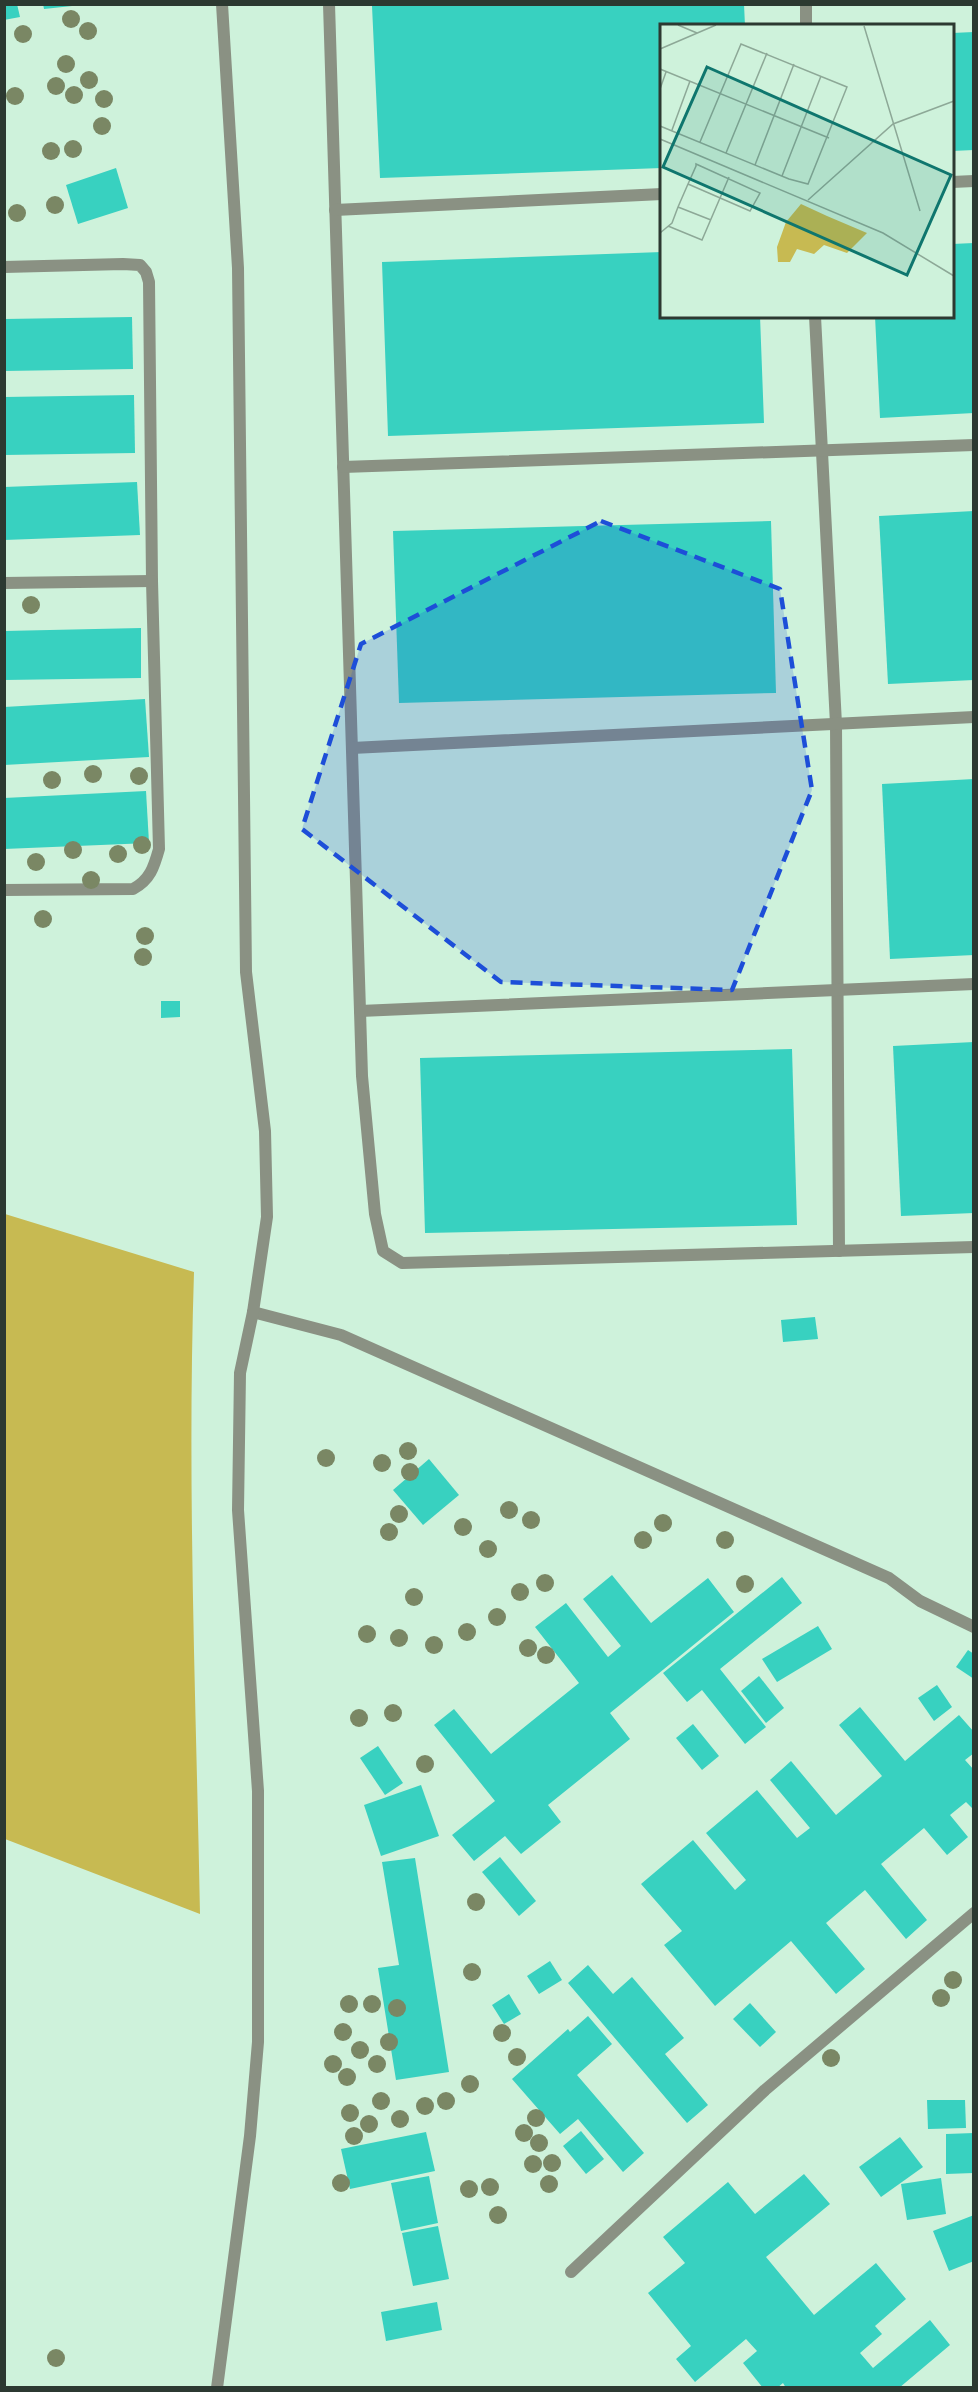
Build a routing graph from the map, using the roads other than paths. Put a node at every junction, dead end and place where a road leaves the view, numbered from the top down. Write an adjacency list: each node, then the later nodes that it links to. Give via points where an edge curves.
1 (222, 4): 25 (street, via 238,268 246,972 265,1131 267,1217)
2 (329, 4): 8 (street)
3 (806, 4): 4 (street)
4 (806, 24)
5 (974, 181): 6 (street)
6 (954, 182)
7 (660, 194): 8 (street)
8 (335, 210): 13 (street)
9 (4, 267): 14 (street, via 123,264 140,265 146,272)
10 (816, 318): 12 (street)
11 (974, 445): 12 (street)
12 (821, 451): 13 (street); 17 (street)
13 (343, 467): 18 (street)
14 (152, 581): 15 (street); 19 (street, via 159,849 153,870 144,883 133,889)
15 (4, 583)
16 (974, 717): 17 (street)
17 (836, 724): 18 (street); 21 (street)
18 (352, 748): 22 (street)
19 (4, 890)
20 (974, 984): 21 (street)
21 (838, 990): 22 (street); 24 (street)
22 (360, 1011): 24 (street, via 375,1214 383,1251 402,1263)
23 (974, 1248): 24 (street)
24 (839, 1251)
25 (253, 1312): 26 (street, via 340,1335 889,1578 920,1601); 29 (street, via 240,1373 238,1510 258,1791 258,2042 250,2136)
26 (974, 1627)
27 (974, 1913): 28 (street, via 765,2090)
28 (571, 2272)
29 (217, 2388)

